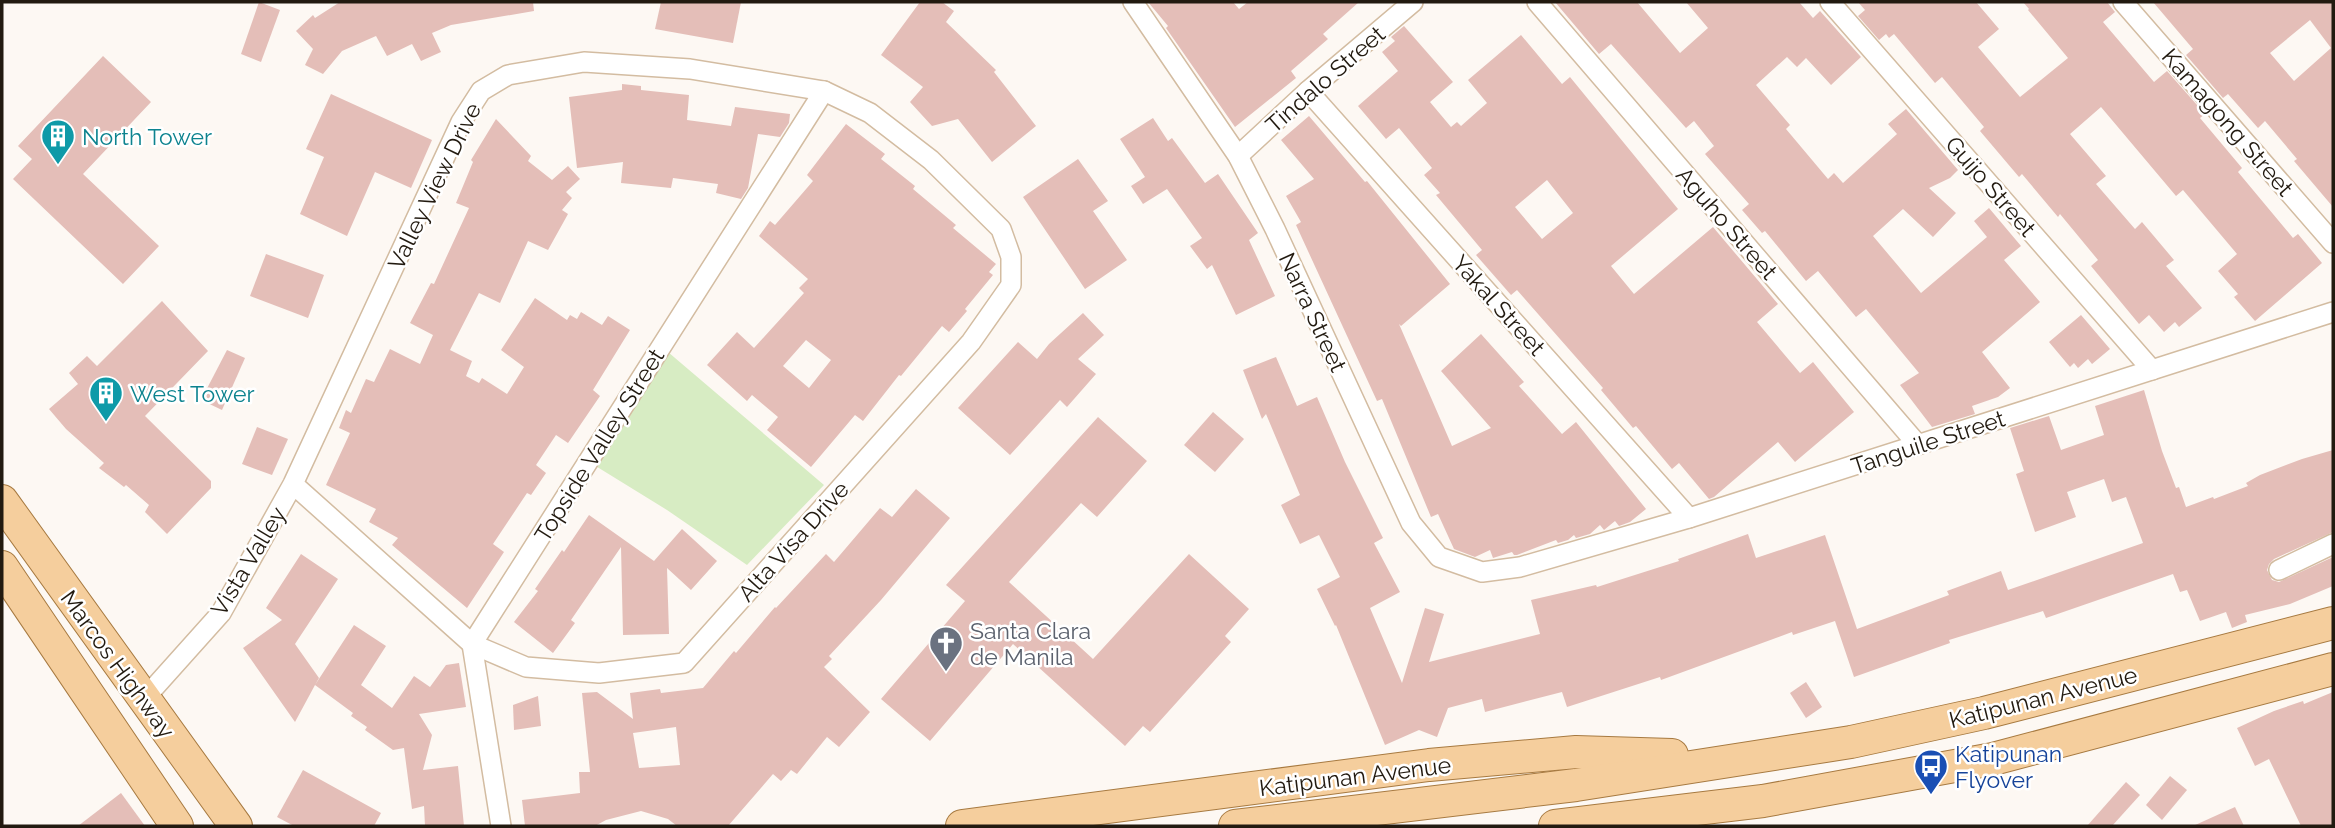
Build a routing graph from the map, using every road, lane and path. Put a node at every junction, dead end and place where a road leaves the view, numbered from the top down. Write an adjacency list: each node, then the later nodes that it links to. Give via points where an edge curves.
1 (1133, 2): 8 (street, Narra Street)
2 (1413, 2): 7 (street, Tindalo Street)
3 (1536, 2): 12 (street, Aguho Street)
4 (1830, 2): 11 (street, Guijo Street)
5 (2123, 2): 9 (street, Kamagong Street)
6 (824, 91): 13 (street, Valley View Drive, via 690,69 584,62 508,75 481,91 461,122); 21 (street, Topside Valley Street); 21 (street, Alta Visa Drive, via 870,113 920,152 1001,229 1011,257 1011,285 971,342 684,663 598,673 526,667)
7 (1308, 91): 8 (street, Tindalo Street); 15 (street, Yakal Street)
8 (1238, 156): 18 (street, Narra Street, via 1412,523 1439,557 1482,572)
9 (2333, 243)
10 (2333, 312): 11 (street, Tanguile Street)
11 (2152, 370): 12 (street, Tanguile Street)
12 (1918, 445): 15 (street, Tanguile Street)
13 (293, 484): 21 (street, Alta Visa Drive); 23 (street, Vista Valley, via 221,613)
14 (2, 501): 23 (main road, Marcos Highway)
15 (1689, 518): 18 (street, Tanguile Street)
16 (2333, 544): 19 (street)
17 (2, 567): 26 (main road, Marcos Highway)
18 (1520, 567)
19 (2279, 570)
20 (2333, 623): 24 (main road, Katipunan Avenue, via 1984,713)
21 (472, 644): 28 (street)
22 (2333, 669): 25 (main road, Katipunan Avenue, via 1993,759)
23 (144, 699): 27 (main road, Marcos Highway)
24 (1750, 758): 29 (main road, Katipunan Avenue, via 1563,753 1429,765); 30 (main road, Katipunan Avenue, via 1576,785)
25 (1763, 801): 31 (main road, Katipunan Avenue); 32 (main road, Katipunan Avenue)
26 (177, 826)
27 (236, 826)
28 (501, 826)
29 (962, 826)
30 (1235, 826)
31 (1555, 826)
32 (1659, 826)

